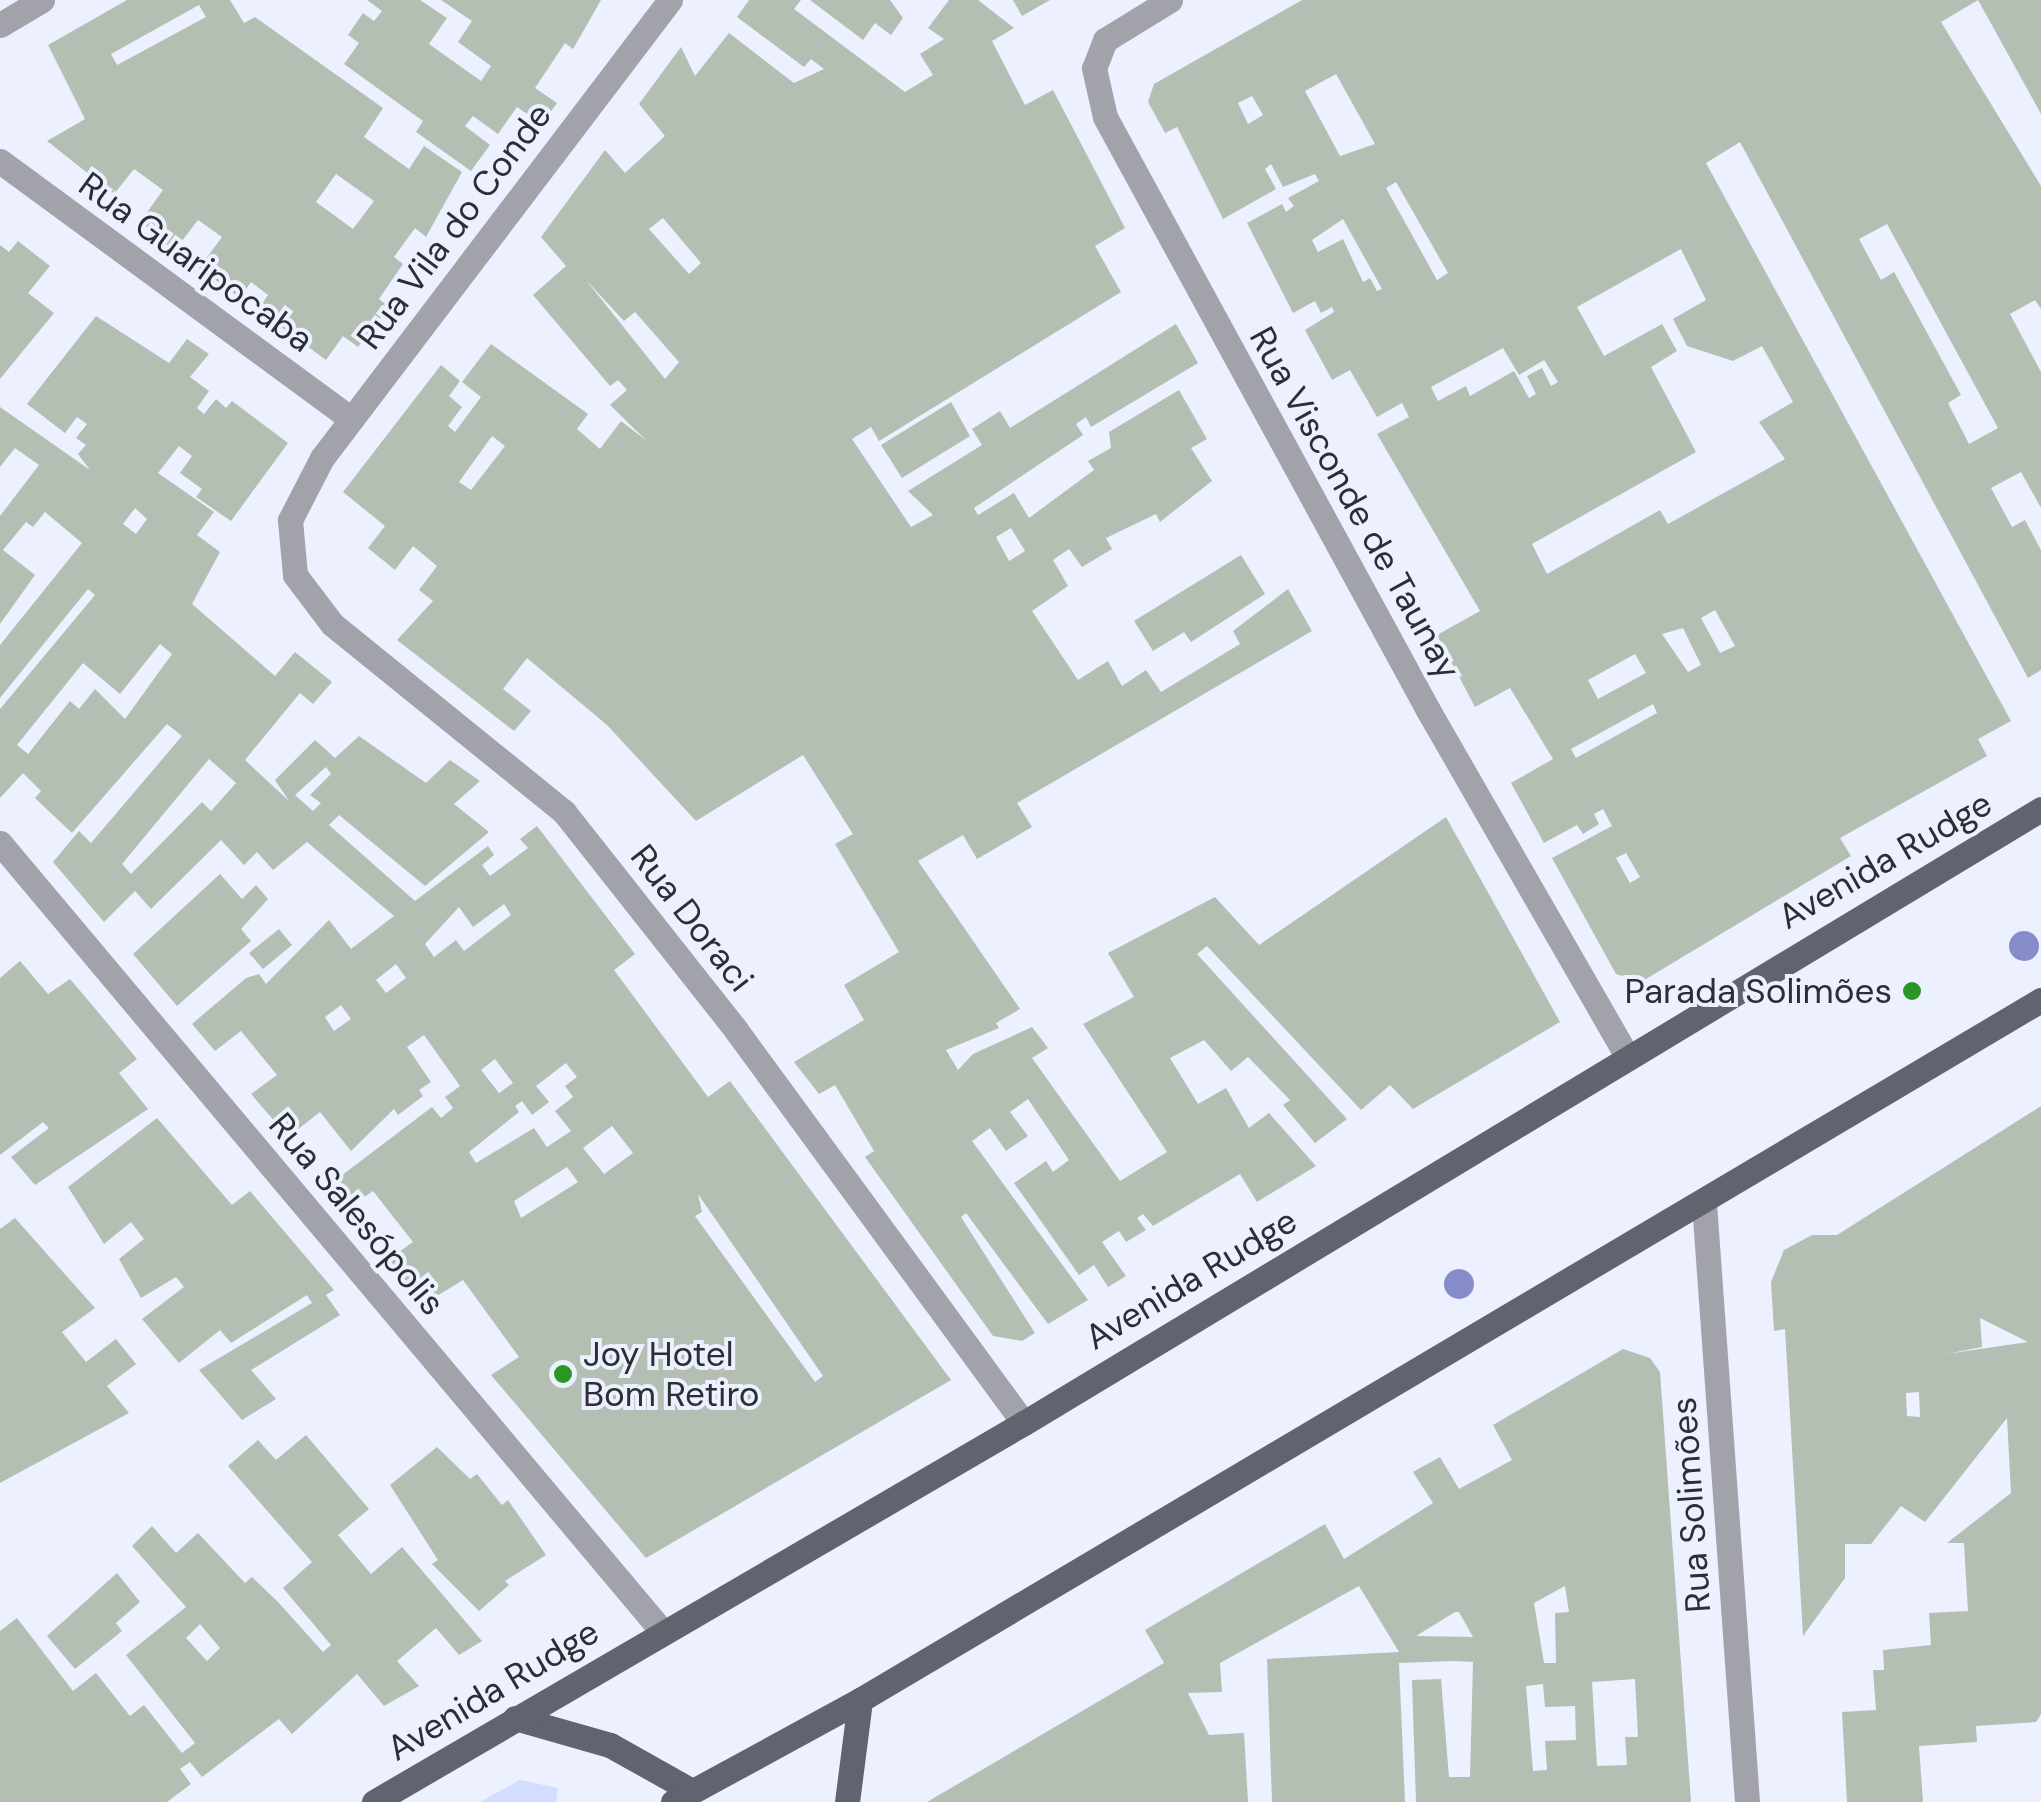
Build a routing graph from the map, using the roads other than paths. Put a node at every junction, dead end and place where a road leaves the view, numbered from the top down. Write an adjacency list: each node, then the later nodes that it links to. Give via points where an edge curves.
1 (42, 0): 4 (street)
2 (670, 0): 6 (street, Rua Vila do Conde)
3 (1170, 0): 11 (street, Rua Visconde de Taunay, via 1105,40 1094,68 1105,117 1428,710)
4 (0, 25)
5 (0, 161): 6 (street, Rua Guaripocaba)
6 (351, 418): 7 (street, Rua Vila do Conde)
7 (297, 498): 13 (street, Rua Doraci, via 289,546 308,598 564,812 736,1030)
8 (2041, 810): 11 (main road, Avenida Rudge)
9 (0, 843): 14 (street, Rua Salesópolis)
10 (2041, 1000): 12 (main road)
11 (1626, 1054): 13 (main road, Avenida Rudge)
12 (1704, 1203): 15 (main road); 20 (street, Rua Solimões)
13 (1024, 1423): 14 (main road, Avenida Rudge)
14 (661, 1630): 16 (main road, Avenida Rudge)
15 (860, 1700): 17 (main road); 19 (main road)
16 (515, 1718): 17 (main road, via 610,1745); 18 (main road, Avenida Rudge)
17 (682, 1796)
18 (374, 1802)
19 (846, 1802)
20 (1747, 1802)

